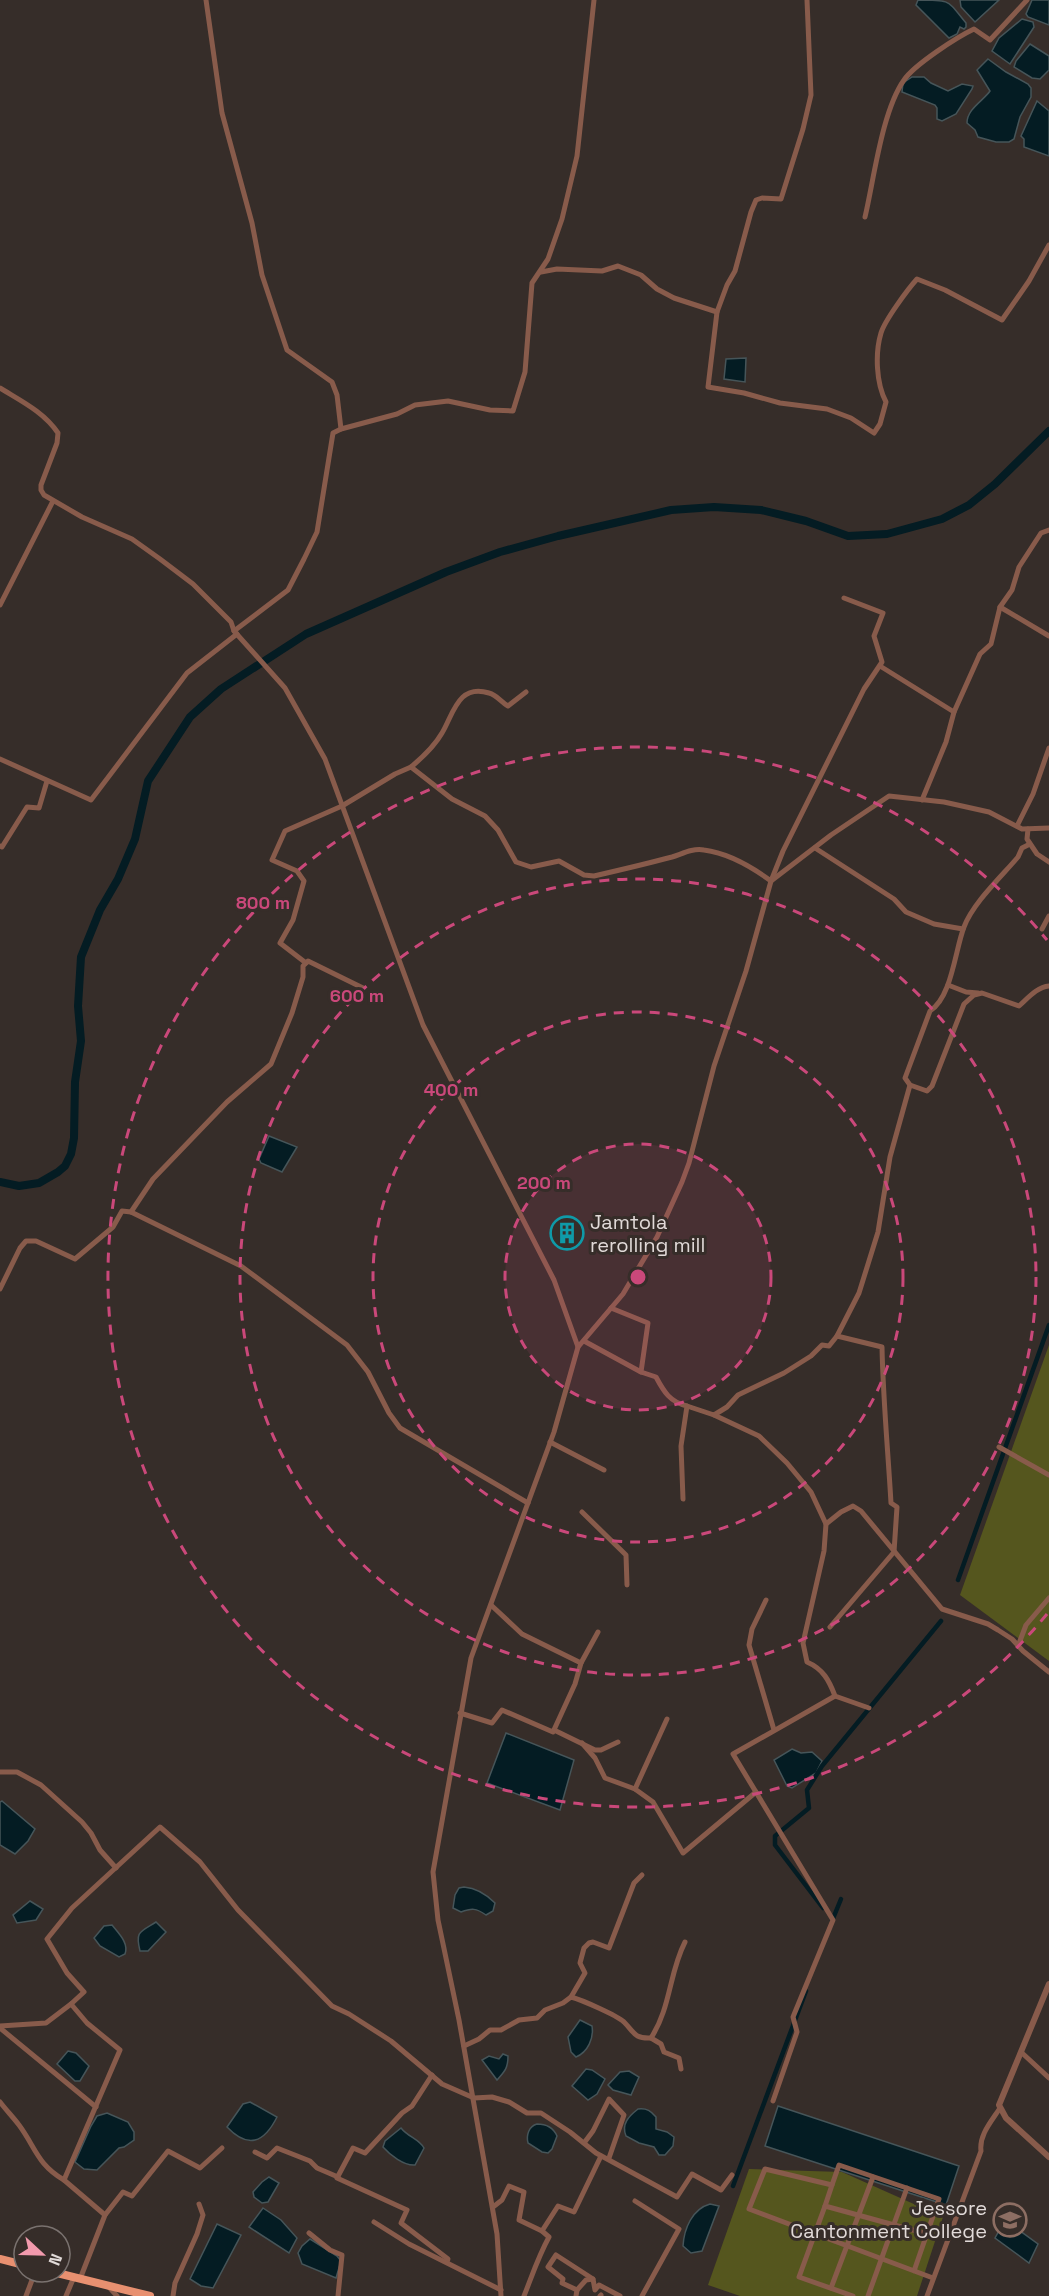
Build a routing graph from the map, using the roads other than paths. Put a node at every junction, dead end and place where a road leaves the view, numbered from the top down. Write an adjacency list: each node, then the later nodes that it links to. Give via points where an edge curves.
1 (206, 0): 10 (street, via 222,113 250,213 262,274 287,350 332,382)
2 (594, 0): 7 (street, via 576,156 562,219)
3 (807, 0): 8 (street, via 811,95 801,137 781,199 756,200 735,272)
4 (1028, 0): 5 (street, via 990,40 974,29 903,81 884,129)
5 (865, 217)
6 (1049, 245): 8 (street, via 1002,320 917,279 881,332 878,373 886,402 874,433 861,423 826,409 708,387)
7 (540, 273): 8 (street, via 557,269 602,271 618,266 641,275 675,298); 10 (street, via 532,283 525,372 513,411 448,401 416,405)
8 (717, 312)
9 (0, 388): 11 (street, via 46,418 58,433 41,490)
10 (341, 429): 16 (street, via 333,433 317,532 288,590)
11 (53, 501): 14 (street); 16 (street, via 132,539 160,559 193,584)
12 (1049, 530): 15 (street, via 1041,533 1019,567 1012,590)
13 (844, 598): 18 (street, via 883,613 874,636)
14 (0, 605)
15 (1000, 607): 17 (street); 20 (street, via 991,644 980,654)
16 (236, 632): 24 (street, via 187,673 91,800); 26 (street, via 285,688 325,759)
17 (1049, 636)
18 (880, 666): 20 (street); 34 (street, via 864,689)
19 (526, 692): 23 (street, via 508,706 496,696 480,691 457,701 443,732 427,754)
20 (954, 712): 25 (street)
21 (1049, 748): 27 (street)
22 (0, 759): 24 (street)
23 (411, 767): 26 (street); 34 (street, via 452,800 485,816 498,830 512,858 524,866 558,861 594,876 703,849 721,854)
24 (47, 781): 31 (street, via 39,808 27,807)
25 (922, 800): 27 (street, via 989,812); 32 (street, via 889,796)
26 (342, 806): 38 (street, via 285,831 272,858 297,871 304,881 293,921 280,944); 49 (street, via 423,1025 554,1280)
27 (1017, 826): 29 (street)
28 (1049, 828): 29 (street)
29 (1028, 829): 30 (street)
30 (1030, 844): 33 (street); 36 (street, via 1022,848)
31 (0, 846)
32 (815, 848): 34 (street); 36 (street, via 894,899 906,912 934,924)
33 (1049, 862)
34 (771, 881): 46 (street, via 714,1066 690,1163 657,1237)
35 (1049, 916): 37 (street)
36 (963, 928): 39 (street)
37 (1042, 929)
38 (306, 963): 41 (street); 44 (street, via 292,1013 271,1064 227,1102 153,1179)
39 (948, 985): 42 (street); 43 (street, via 936,1008 930,1011 918,1040 905,1078)
40 (1049, 987): 42 (street, via 1019,1006)
41 (363, 988)
42 (980, 993): 43 (street, via 964,1004 932,1086 927,1091)
43 (910, 1085): 47 (street, via 890,1157 878,1232 859,1293)
44 (131, 1212): 45 (street, via 122,1211 113,1227 75,1259 36,1241 26,1241); 58 (street, via 241,1266 317,1321 347,1345 368,1372 400,1428)
45 (0, 1289)
46 (611, 1308): 48 (street); 50 (street, via 648,1323)
47 (837, 1336): 52 (street, via 829,1346 822,1345 784,1373 738,1395); 61 (street, via 882,1347 891,1503 897,1507)
48 (584, 1341): 49 (street); 50 (street)
49 (578, 1347): 53 (street)
50 (641, 1372): 51 (street, via 656,1377 665,1393 676,1403)
51 (687, 1406): 52 (street); 57 (street, via 681,1446)
52 (714, 1415): 60 (street, via 759,1436 787,1463 811,1492)
53 (550, 1442): 55 (street); 58 (street)
54 (999, 1447): 56 (street)
55 (604, 1470)
56 (1049, 1475)
57 (683, 1499)
58 (528, 1503): 65 (street)
59 (582, 1512): 62 (street, via 626,1555)
60 (826, 1524): 61 (street, via 853,1506); 71 (street, via 824,1551 803,1643 807,1662 825,1675)
61 (894, 1552): 66 (street); 68 (street, via 942,1609 988,1624)
62 (627, 1585)
63 (1049, 1598): 68 (street, via 1026,1625)
64 (766, 1600): 76 (street, via 749,1645)
65 (491, 1605): 69 (street, via 522,1634); 73 (street, via 471,1658)
66 (830, 1627)
67 (598, 1632): 69 (street)
68 (1018, 1646): 70 (street)
69 (581, 1663): 75 (street)
70 (1049, 1672)
71 (835, 1696): 72 (street); 76 (street)
72 (869, 1708)
73 (460, 1713): 75 (street, via 492,1723 502,1710); 90 (street, via 433,1883)
74 (667, 1719): 80 (street)
75 (554, 1730): 78 (street)
76 (774, 1731): 81 (street, via 733,1754)
77 (618, 1742): 78 (street, via 601,1750)
78 (582, 1743): 80 (street, via 605,1778)
79 (0, 1772): 82 (street, via 18,1772 41,1785 82,1822)
80 (634, 1789): 81 (street, via 653,1802 683,1853)
81 (756, 1792): 96 (street, via 832,1920 793,2017 797,2032)
82 (116, 1868): 87 (street, via 72,1908 47,1939 67,1973 84,1992); 93 (street, via 160,1827 200,1862 238,1910 332,2006 391,2041)
83 (642, 1875): 86 (street, via 634,1883 609,1948 593,1942 584,1948 580,1963 585,1973)
84 (685, 1942): 89 (street, via 664,2013)
85 (1049, 1984): 91 (street)
86 (571, 1997): 89 (street, via 624,2022 642,2038); 90 (street, via 544,2010 537,2018 490,2030)
87 (71, 2004): 88 (street, via 46,2023); 98 (street, via 87,2024 120,2050)
88 (0, 2027): 98 (street)
89 (651, 2038): 92 (street, via 661,2044 664,2052 679,2058)
90 (464, 2046): 95 (street)
91 (1021, 2052): 94 (street); 99 (street)
92 (681, 2069)
93 (432, 2075): 95 (street, via 442,2084); 107 (street, via 412,2106 365,2153 353,2148)
94 (1049, 2078)
95 (474, 2098): 100 (street, via 492,2097 527,2113 541,2113); 115 (street)
96 (772, 2101)
97 (0, 2102): 109 (street, via 49,2172)
98 (96, 2107): 109 (street)
99 (1000, 2108): 104 (street); 130 (street, via 983,2134 981,2151)
100 (584, 2143): 103 (street); 105 (street, via 609,2099 624,2115)
101 (222, 2148): 116 (street, via 200,2168 168,2151 132,2196 123,2192)
102 (255, 2152): 107 (street, via 267,2158 277,2148)
103 (601, 2156): 106 (street, via 677,2196 692,2174 721,2190); 120 (street, via 574,2212 558,2206)
104 (1049, 2157)
105 (609, 2158)
106 (732, 2175)
107 (338, 2177): 126 (street, via 407,2210 401,2223)
108 (873, 2177): 110 (street, via 839,2166); 111 (street); 117 (street)
109 (64, 2181): 116 (street)
110 (832, 2186): 114 (street); 122 (street, via 765,2169 749,2209)
111 (907, 2188): 119 (street); 123 (street, via 939,2199)
112 (635, 2201): 143 (street, via 678,2229)
113 (199, 2204): 139 (street, via 203,2215)
114 (825, 2206): 117 (street); 122 (street)
115 (493, 2207): 120 (street, via 509,2186 524,2192 519,2220); 134 (street)
116 (105, 2215): 129 (street)
117 (858, 2216): 119 (street); 124 (street)
118 (374, 2222): 126 (street)
119 (893, 2226): 123 (street); 125 (street)
120 (542, 2231): 141 (street, via 549,2237)
121 (309, 2233): 140 (street, via 342,2255)
122 (814, 2234): 124 (street); 133 (street, via 799,2277)
123 (927, 2234): 127 (street)
124 (846, 2246): 125 (street); 133 (street)
125 (881, 2259): 127 (street); 145 (street)
126 (447, 2262): 134 (street)
127 (914, 2271): 130 (street)
128 (72, 2277): 129 (highway)
129 (77, 2278): 132 (highway); 136 (street)
130 (933, 2278): 146 (street)
131 (593, 2280): 135 (street, via 586,2280); 135 (street, via 556,2255 548,2267); 142 (street, via 595,2290 599,2285)
132 (107, 2285): 137 (street); 138 (highway)
133 (831, 2288): 144 (street)
134 (501, 2293)
135 (576, 2293)
136 (66, 2296)
137 (117, 2296)
138 (150, 2296)
139 (173, 2296)
140 (338, 2296)
141 (524, 2296)
142 (620, 2296)
143 (642, 2296)
144 (853, 2296)
145 (868, 2296)
146 (927, 2296)

